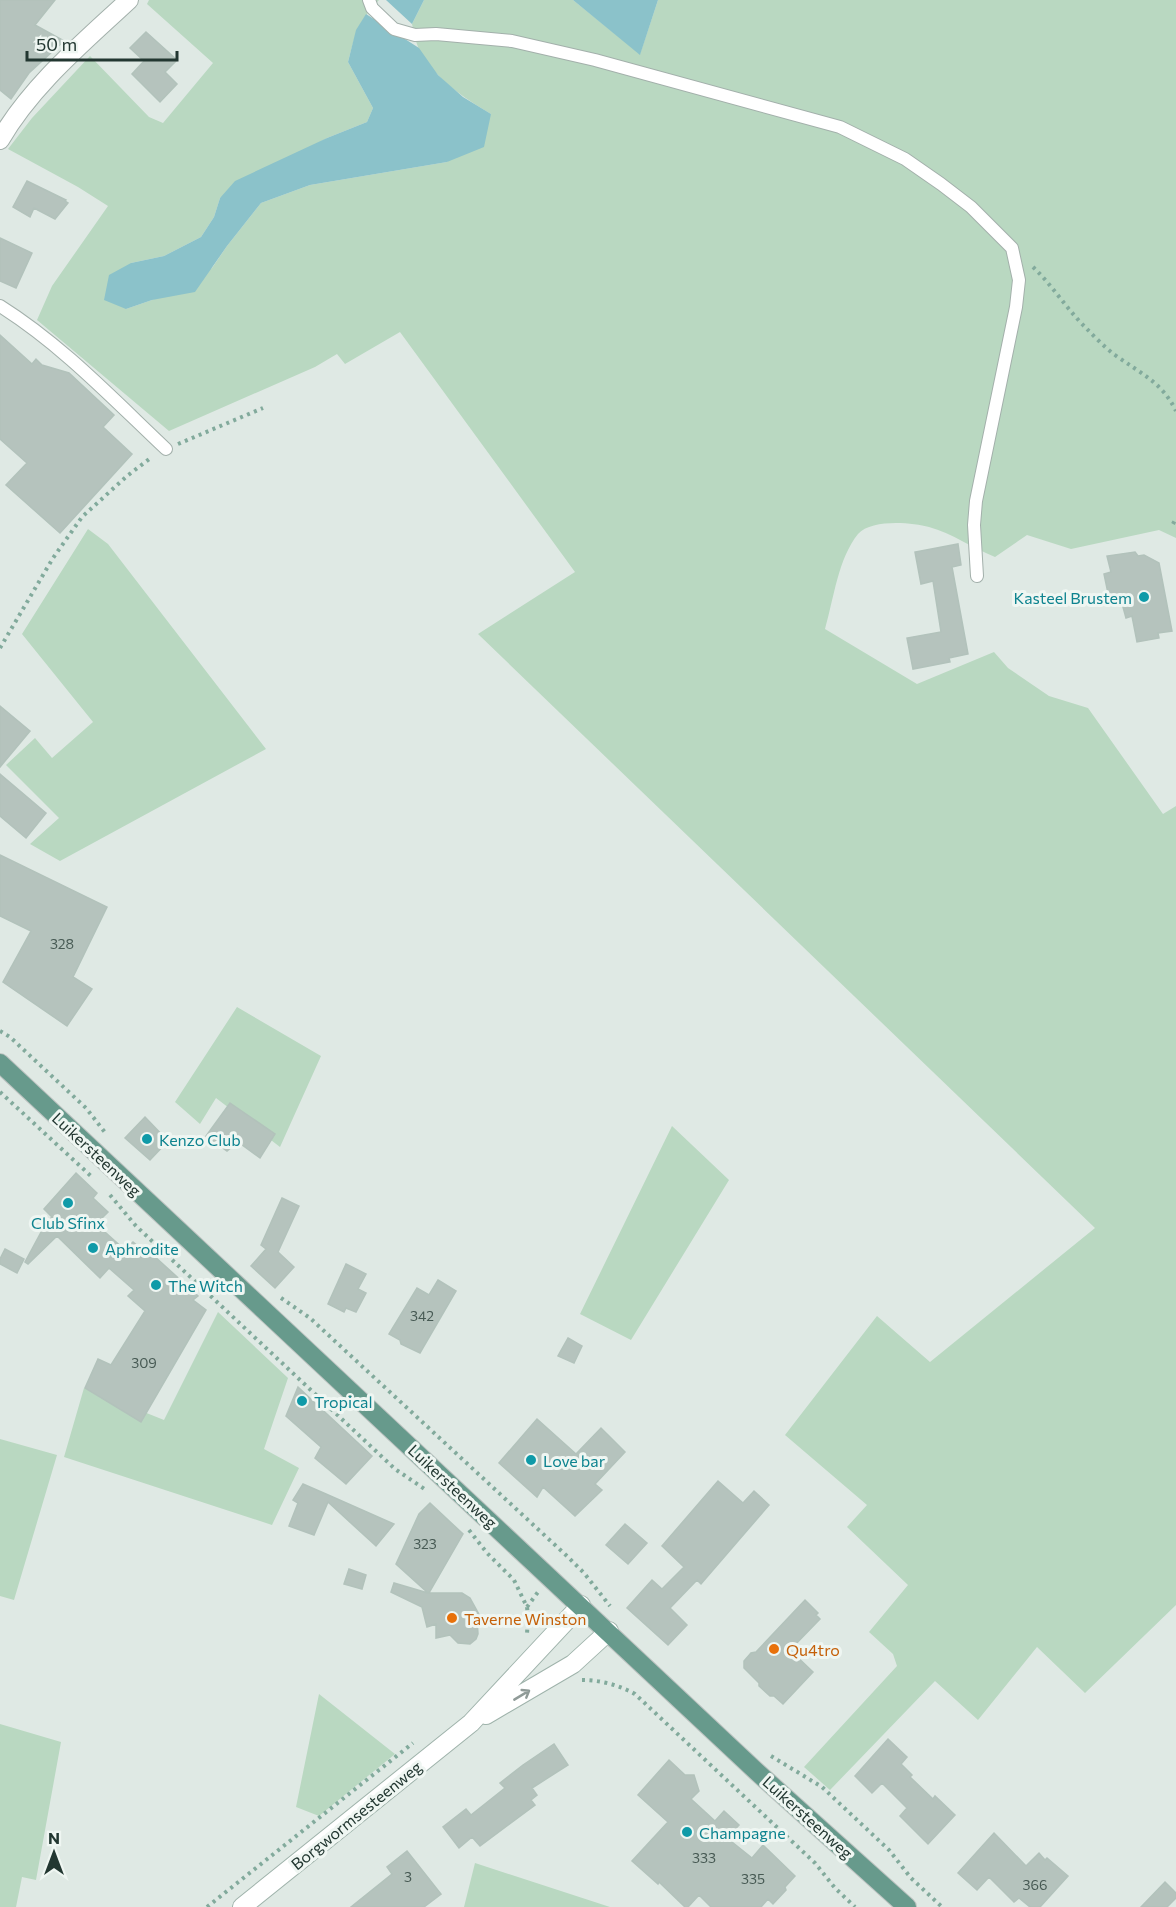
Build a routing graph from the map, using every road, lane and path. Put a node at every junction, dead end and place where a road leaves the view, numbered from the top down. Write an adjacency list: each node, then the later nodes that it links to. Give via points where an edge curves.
1 (129, 0): 3 (main road, via 60,65)
2 (369, 0): 4 (lane, via 394,29 415,35 512,41 840,127 905,159 941,184 971,207)
3 (0, 140)
4 (1012, 248): 7 (path, via 1048,281 1091,333 1150,378); 11 (lane, via 1019,280 976,501)
5 (0, 306): 8 (lane, via 51,342)
6 (263, 408): 8 (path)
7 (1176, 411)
8 (166, 449): 12 (path, via 126,476 82,517)
9 (1176, 518): 10 (path)
10 (1173, 524)
11 (977, 576)
12 (0, 648)
13 (0, 1030): 16 (path, via 86,1108)
14 (0, 1063): 22 (main road, Luikersteenweg)
15 (0, 1092): 17 (path, Luikersteenweg)
16 (107, 1136)
17 (95, 1180)
18 (103, 1188): 20 (path, Luikersteenweg, via 136,1226 317,1397 395,1469)
19 (277, 1296): 23 (path, via 310,1318 568,1557)
20 (430, 1493)
21 (468, 1529): 25 (path, Luikersteenweg, via 514,1580 527,1607)
22 (581, 1605): 24 (main road, Luikersteenweg); 27 (main road, Borgwormsesteenweg)
23 (613, 1610)
24 (609, 1631): 27 (main road, Borgwormsesteenweg, one-way to 24, via 573,1664); 33 (main road, Luikersteenweg)
25 (525, 1642)
26 (577, 1680): 32 (path, Luikersteenweg, via 624,1688 635,1694 815,1863)
27 (471, 1723): 31 (main road, Borgwormsesteenweg)
28 (421, 1737): 30 (path)
29 (766, 1754): 34 (path, via 822,1787)
30 (207, 1907)
31 (242, 1907)
32 (855, 1907)
33 (907, 1907)
34 (942, 1907)

